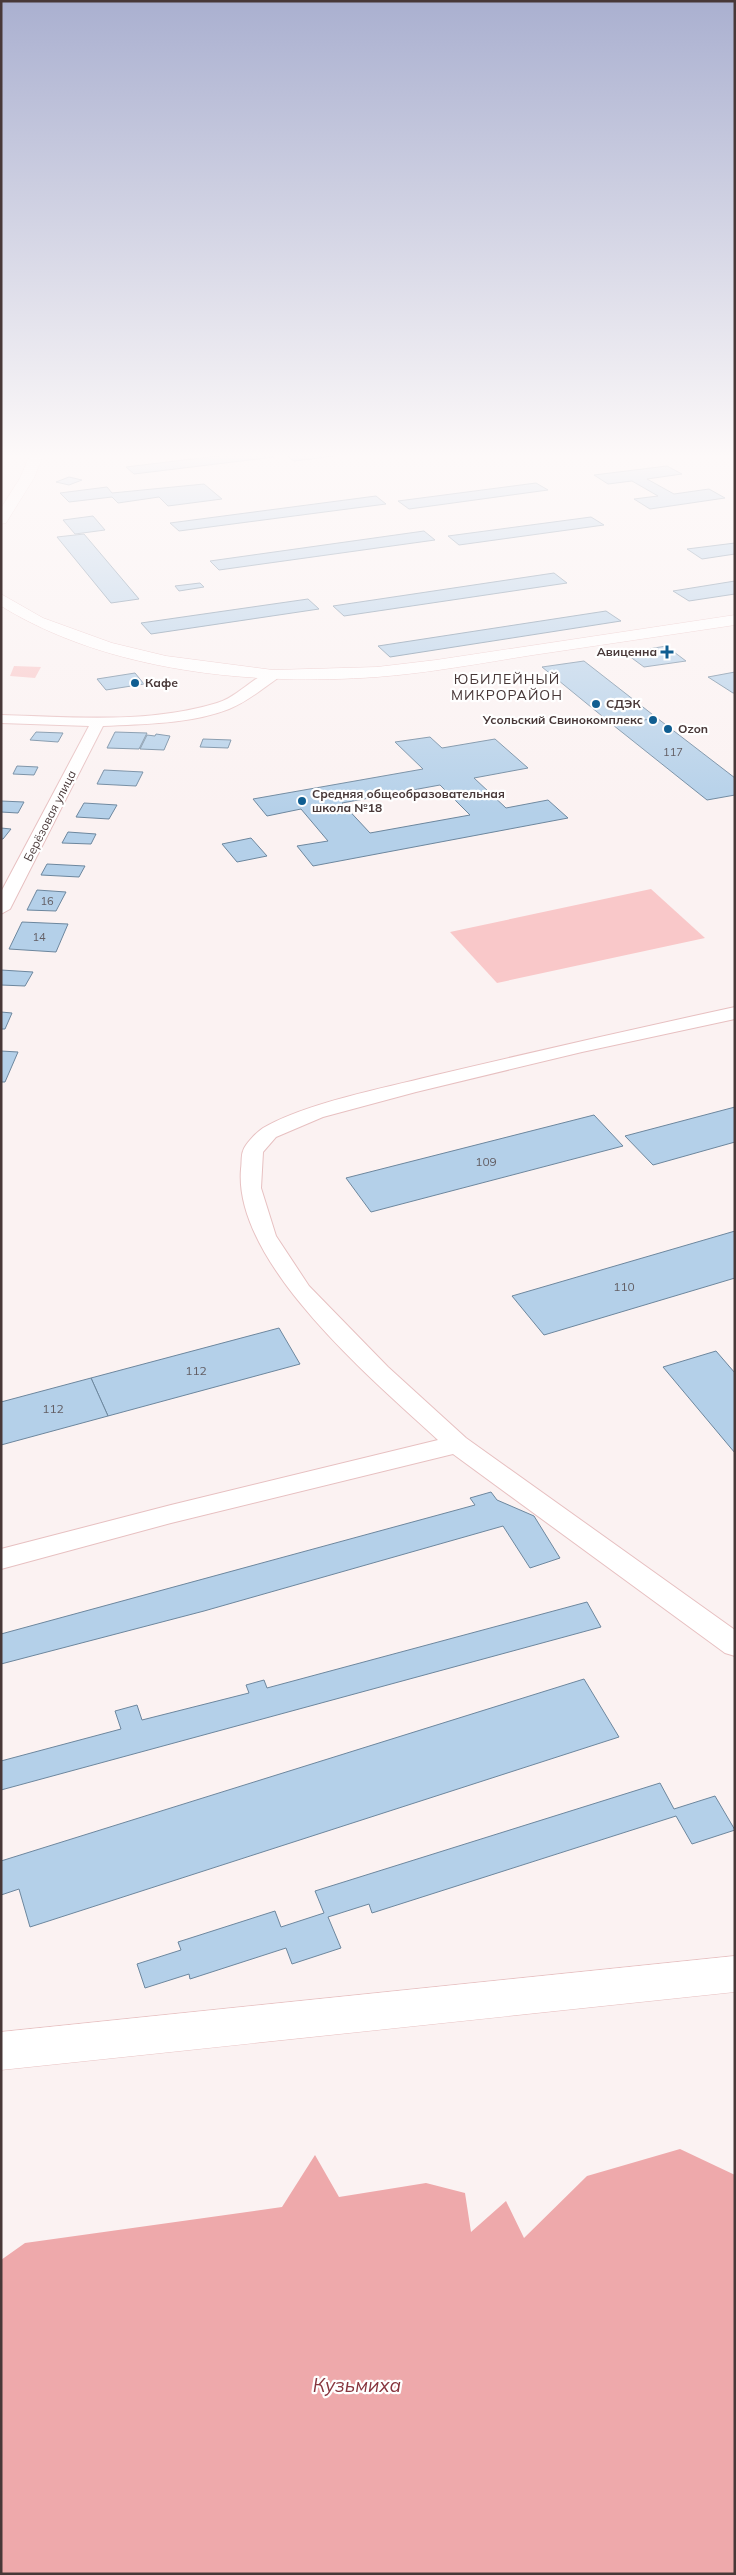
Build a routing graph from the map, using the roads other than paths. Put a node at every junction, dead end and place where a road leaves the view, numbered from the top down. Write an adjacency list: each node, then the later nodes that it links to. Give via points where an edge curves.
1 (3, 599): 3 (street, via 37,621 107,647 166,661)
2 (735, 620): 3 (street, via 436,666 341,674)
3 (273, 675): 5 (street, via 223,706 169,718)
4 (1, 719): 5 (street)
5 (98, 722): 6 (street, Берёзовая улица)
6 (1, 909)
7 (735, 1013): 8 (street, via 582,1046 316,1113 269,1133 253,1151 250,1188 265,1236 301,1291 380,1373)
8 (457, 1444): 9 (street); 10 (street)
9 (1, 1559)
10 (735, 1646)
11 (735, 1974): 12 (street)
12 (1, 2051)

